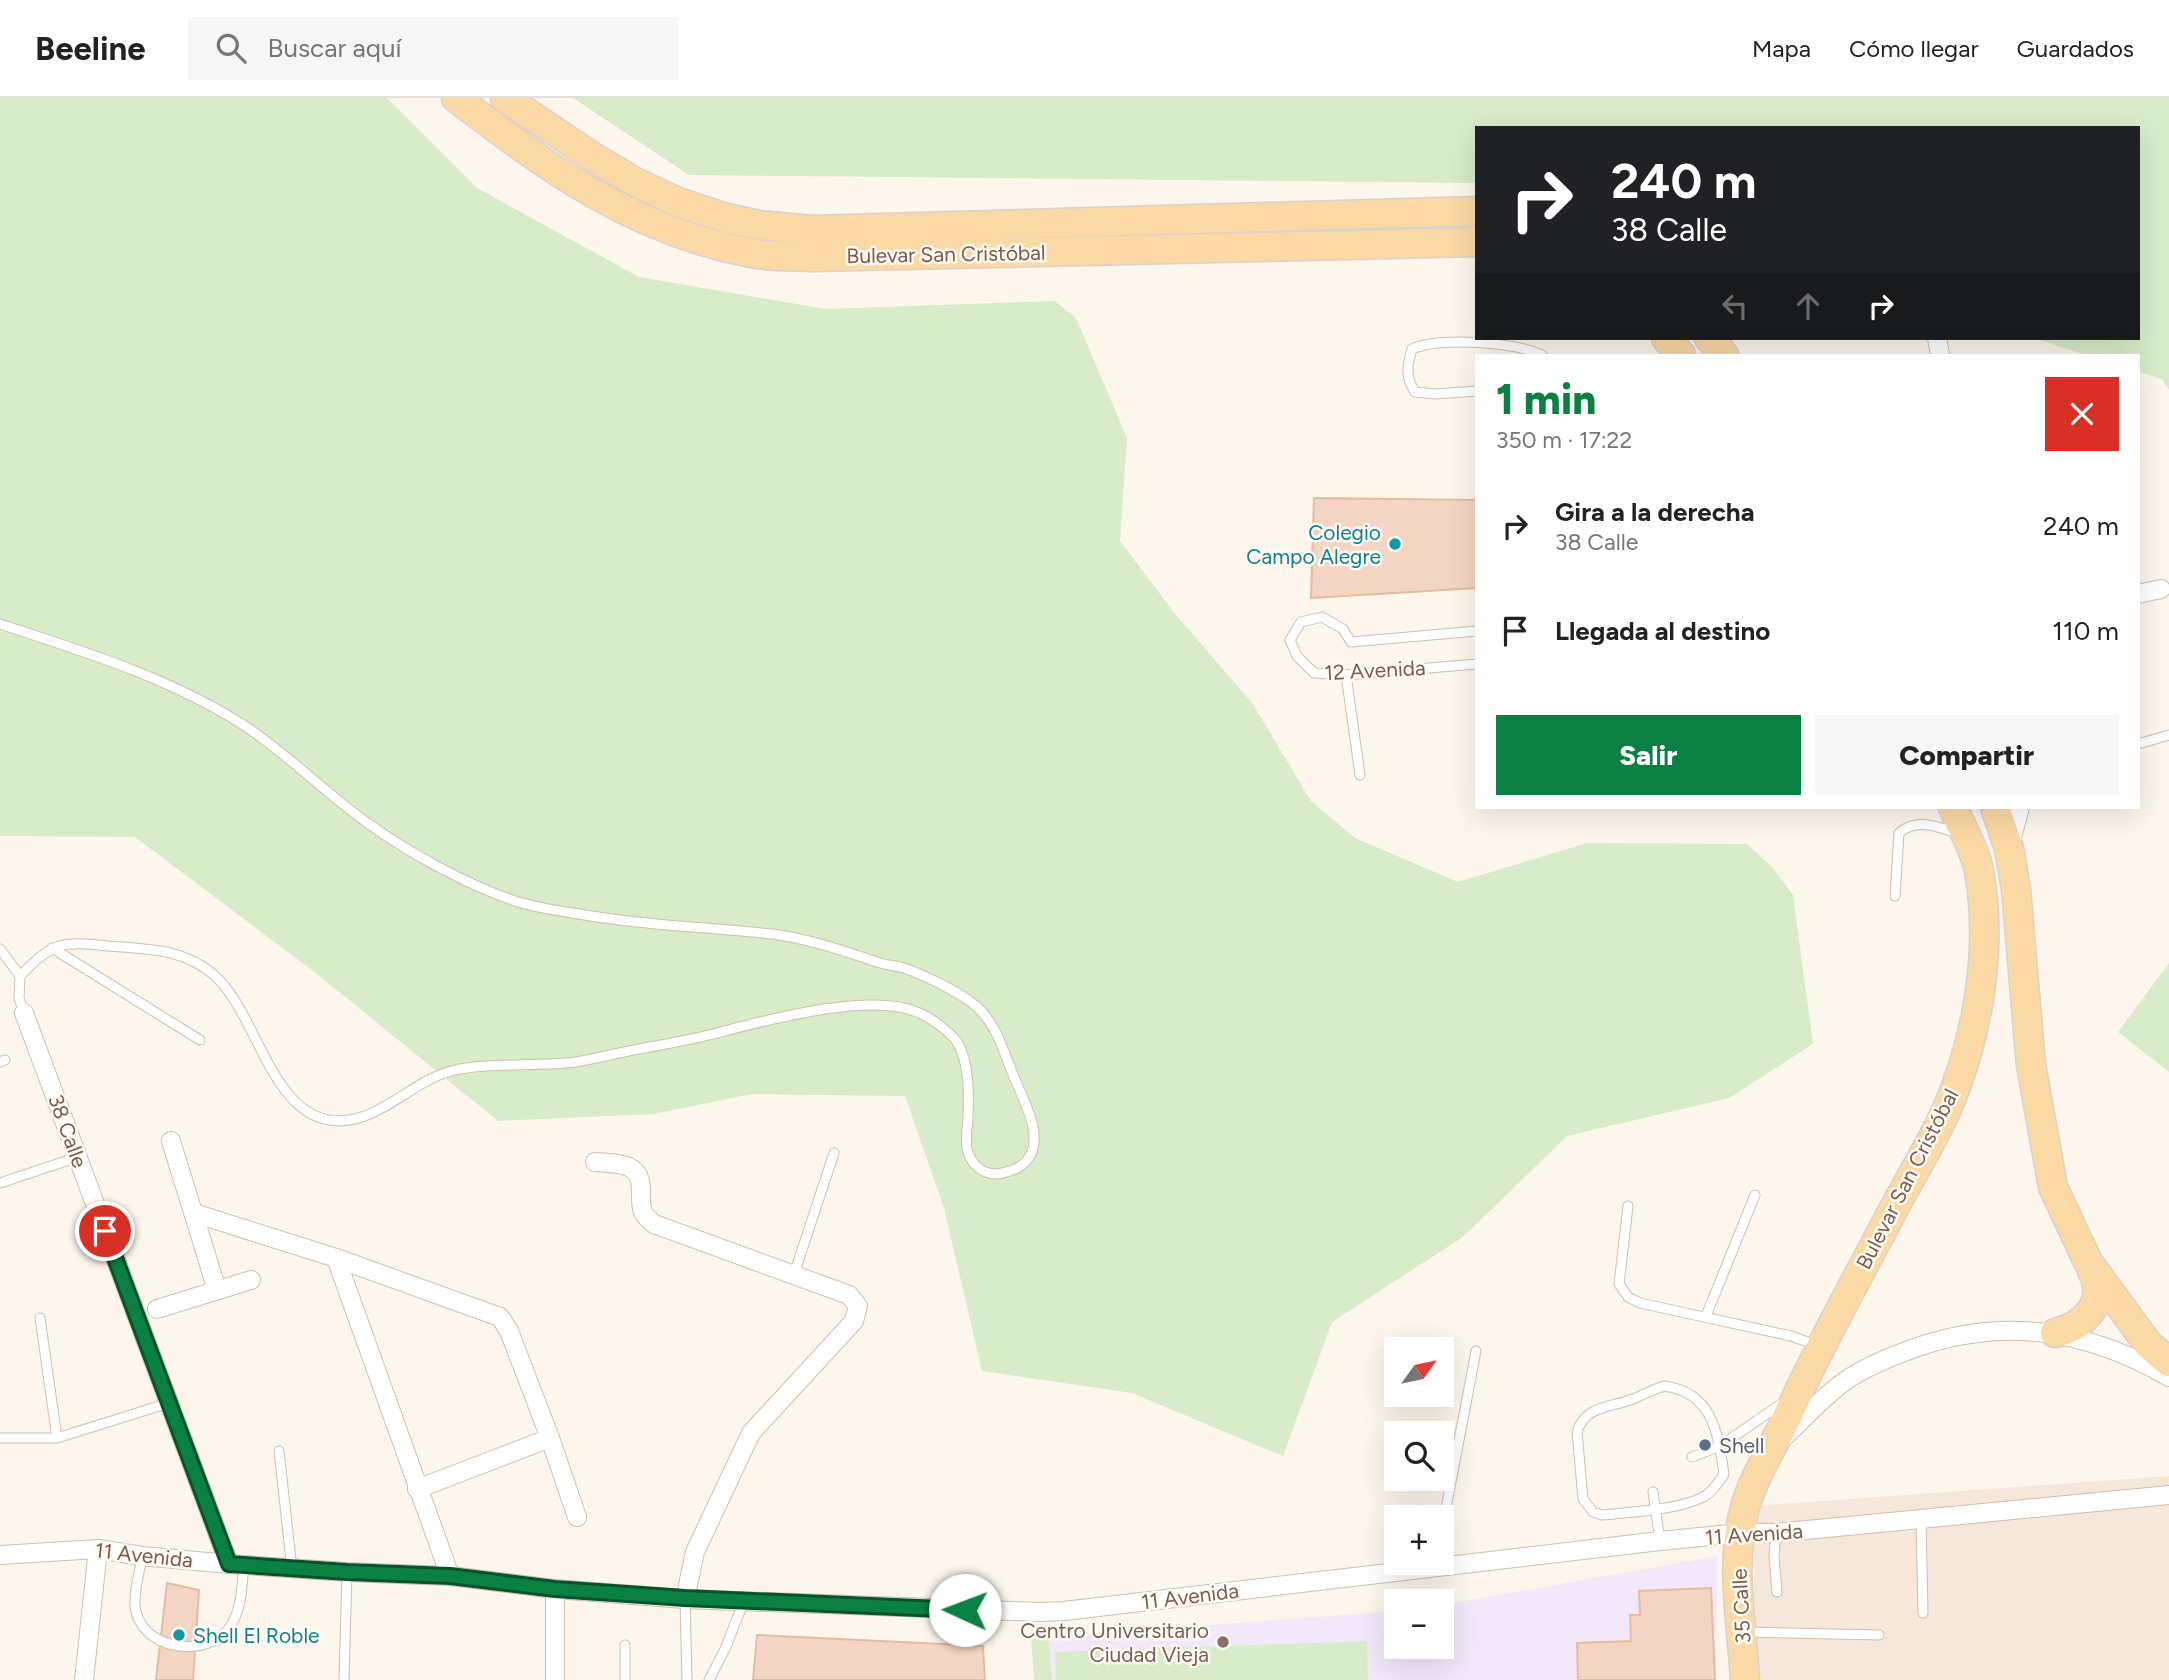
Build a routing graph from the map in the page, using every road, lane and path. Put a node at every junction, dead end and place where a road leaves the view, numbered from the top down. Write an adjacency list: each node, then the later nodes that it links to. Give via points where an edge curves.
1 (456, 98): 4 (main road, Bulevar San Cristóbal, via 610,204 663,228 755,254 829,257)
2 (505, 98): 3 (main road, Bulevar San Cristóbal, via 635,182 702,210 759,225 813,230)
3 (1475, 211)
4 (1475, 242)
5 (1668, 340): 8 (main road)
6 (1711, 340): 9 (main road)
7 (1535, 354): 10 (lane, via 1515,346 1472,343 1412,349 1408,381 1415,392)
8 (1680, 354)
9 (1723, 354)
10 (1475, 391)
11 (2161, 589): 12 (street)
12 (2140, 594)
13 (0, 624): 24 (lane, via 101,658 178,690 240,723 371,826 445,870 513,900 639,923 806,939 904,968 960,995 974,1003 995,1032 1035,1140 1025,1163 1017,1168 999,1174 976,1167 966,1146 967,1087 957,1042 918,1012 886,1004 765,1019 575,1062 455,1070 368,1115 346,1121 321,1117 291,1099 279,1085 243,1011 226,988 196,962 175,952 75,943)
14 (1475, 631): 16 (lane, 12 Avenida, via 1351,642 1343,629 1322,617 1301,622 1290,640 1297,656 1314,673)
15 (1475, 664): 16 (lane, 12 Avenida)
16 (1346, 675): 19 (lane)
17 (2169, 734): 18 (lane)
18 (2140, 743)
19 (1360, 775)
20 (1954, 809): 22 (main road, Bulevar San Cristóbal)
21 (2011, 810): 38 (main road, via 2009,849 2031,1065 2053,1187)
22 (1964, 835): 23 (lane, via 1916,825 1899,833); 46 (main road, Bulevar San Cristóbal, via 1978,867 1983,908 1978,1008 1966,1055 1947,1110)
23 (1895, 895)
24 (52, 948): 26 (lane); 28 (lane)
25 (0, 949): 26 (lane)
26 (20, 976): 27 (lane)
27 (24, 1013): 31 (street, 38 Calle)
28 (200, 1040)
29 (171, 1141): 36 (street)
30 (834, 1153): 39 (lane)
31 (78, 1157): 33 (lane); 51 (street, 38 Calle)
32 (596, 1162): 39 (street, via 628,1166 639,1175 644,1215 654,1224)
33 (0, 1183)
34 (1755, 1195): 43 (lane)
35 (1628, 1206): 43 (lane, via 1619,1284 1628,1297)
36 (194, 1213): 37 (street); 41 (street)
37 (336, 1258): 54 (street, via 500,1317); 59 (street)
38 (2088, 1262): 45 (main road, via 2097,1292 2093,1308 2084,1321); 48 (main road, via 2148,1344)
39 (793, 1274): 81 (street, via 849,1295 858,1307 854,1321 751,1433 695,1552)
40 (251, 1280): 41 (street)
41 (217, 1290): 42 (street)
42 (157, 1310)
43 (1706, 1316): 46 (lane)
44 (40, 1318): 53 (lane)
45 (2055, 1333): 49 (street, via 2099,1343); 56 (street, via 1968,1334 1879,1362 1849,1378)
46 (1821, 1347): 50 (main road, Bulevar San Cristóbal)
47 (1476, 1351): 62 (lane)
48 (2169, 1362)
49 (2169, 1377)
50 (1795, 1398): 55 (lane, via 1782,1402); 56 (main road, Bulevar San Cristóbal)
51 (169, 1404): 53 (lane); 73 (street, 38 Calle)
52 (0, 1438): 53 (lane)
53 (57, 1438)
54 (550, 1438): 59 (street); 64 (street)
55 (1720, 1446): 58 (lane); 63 (lane, via 1724,1474 1716,1486 1700,1499); 63 (lane, via 1701,1403 1676,1388 1652,1389 1588,1415 1577,1432 1587,1506 1601,1515)
56 (1772, 1447): 66 (main road, Bulevar San Cristóbal, via 1750,1492)
57 (279, 1451): 74 (lane)
58 (1692, 1457)
59 (418, 1489): 78 (street)
60 (1653, 1492): 63 (lane)
61 (2169, 1495): 65 (street, 11 Avenida)
62 (1447, 1505)
63 (1656, 1509): 68 (lane)
64 (578, 1517)
65 (1921, 1519): 67 (street, 11 Avenida); 83 (lane)
66 (1740, 1533): 67 (street, 11 Avenida); 68 (street, 11 Avenida); 77 (main road, 35 Calle)
67 (1776, 1533): 80 (lane)
68 (1660, 1541): 72 (street, 11 Avenida)
69 (98, 1549): 70 (street, 11 Avenida); 71 (street, 11 Avenida); 87 (street)
70 (0, 1555)
71 (142, 1556): 73 (street, 11 Avenida); 73 (lane, via 135,1606 141,1621 162,1642 182,1647 205,1645 231,1625 240,1597)
72 (1454, 1563)
73 (237, 1564): 74 (street, 11 Avenida)
74 (292, 1569): 75 (street, 11 Avenida)
75 (347, 1572): 78 (street, 11 Avenida); 88 (lane)
76 (1384, 1572): 82 (street, 11 Avenida, via 1064,1611)
77 (1738, 1572): 84 (main road, 35 Calle); 93 (main road)
78 (450, 1576): 79 (street, 11 Avenida)
79 (555, 1589): 81 (street, 11 Avenida); 89 (street)
80 (1777, 1592)
81 (685, 1598): 82 (street, 11 Avenida); 91 (lane)
82 (744, 1601): 92 (lane)
83 (1923, 1613)
84 (1742, 1632): 85 (lane); 94 (main road, 35 Calle)
85 (1879, 1635)
86 (625, 1645): 90 (lane)
87 (84, 1680)
88 (344, 1680)
89 (555, 1680)
90 (625, 1680)
91 (687, 1680)
92 (709, 1680)
93 (1731, 1680)
94 (1745, 1680)

